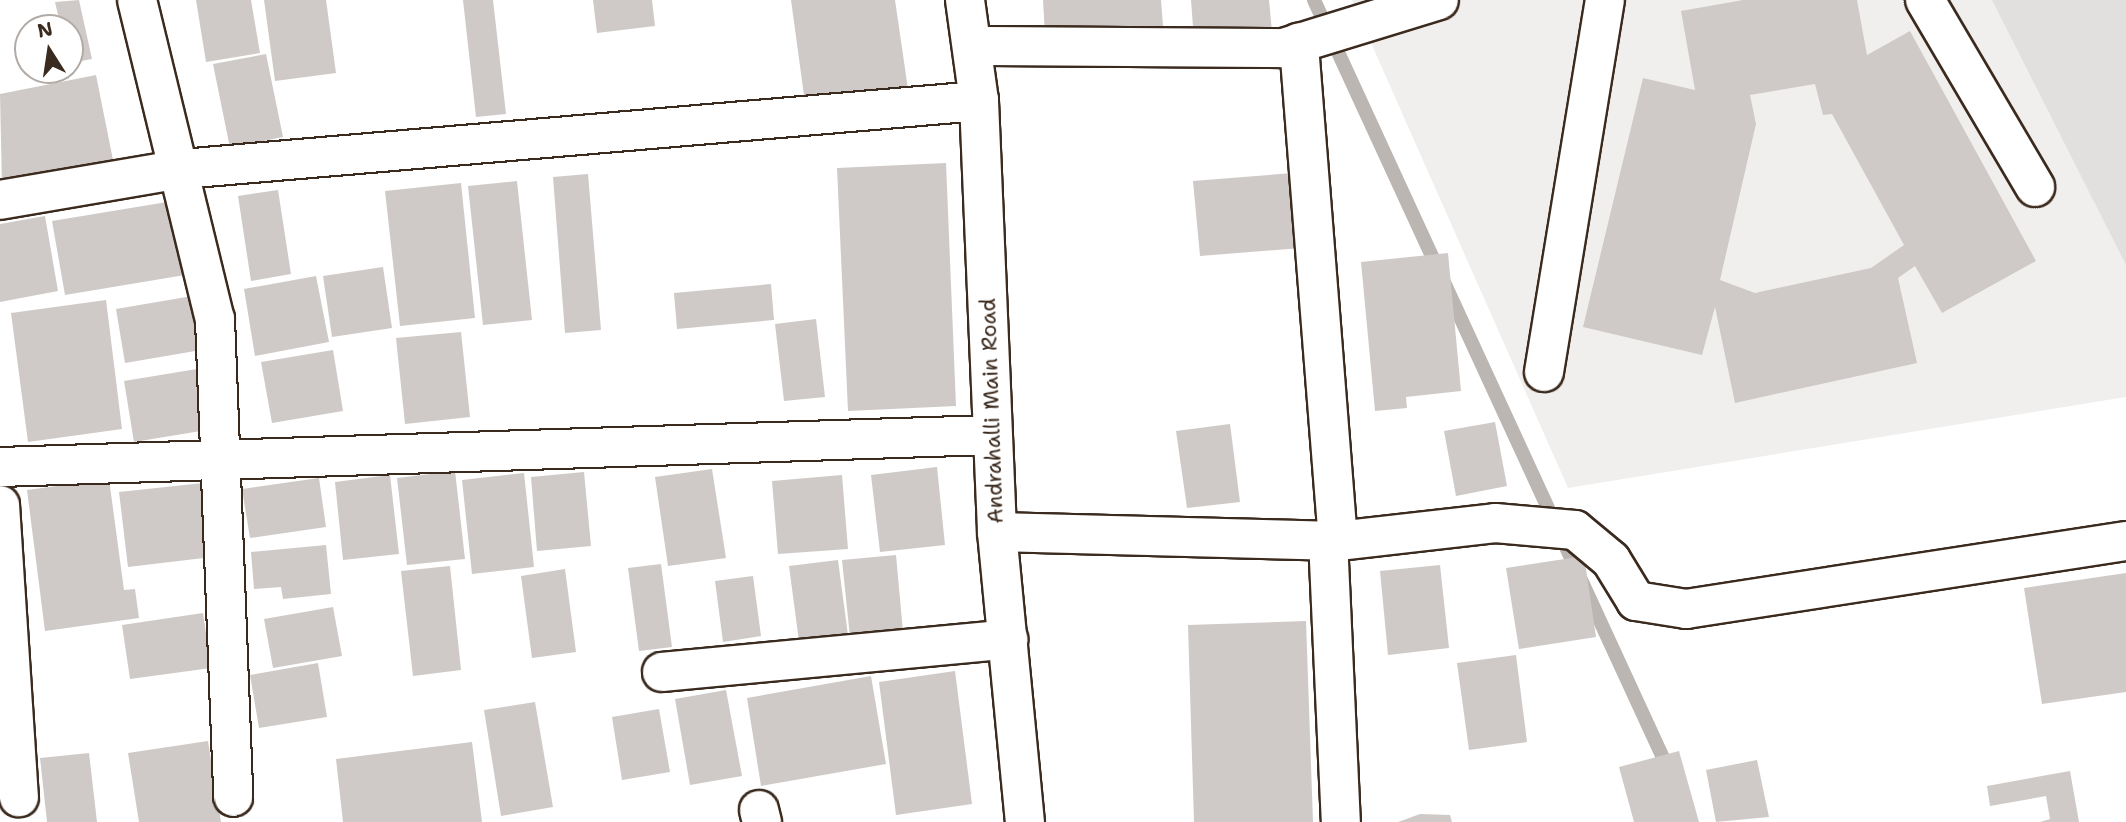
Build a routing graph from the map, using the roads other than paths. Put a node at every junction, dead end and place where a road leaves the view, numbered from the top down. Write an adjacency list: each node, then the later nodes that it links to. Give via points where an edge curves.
1 (137, 0): 9 (street)
2 (965, 0): 7 (street, Andrahalli Main Road)
3 (1439, 0): 6 (street)
4 (1605, 0): 12 (street)
5 (1926, 0): 10 (street)
6 (1299, 43): 7 (street, via 1283,48); 18 (street)
7 (972, 46): 8 (street, Andrahalli Main Road)
8 (979, 101): 9 (street); 13 (street, Andrahalli Main Road)
9 (182, 169): 11 (street); 14 (street, via 215,319)
10 (2035, 187)
11 (0, 200)
12 (1544, 372)
13 (991, 435): 14 (street); 17 (street, Andrahalli Main Road)
14 (222, 462): 15 (street); 23 (street)
15 (0, 467)
16 (0, 505): 22 (street)
17 (997, 532): 18 (street); 20 (street, Andrahalli Main Road)
18 (1333, 540): 19 (street, via 1495,523 1575,530 1611,560 1636,601 1686,609); 25 (street)
19 (2126, 541)
20 (1008, 639): 21 (street); 24 (street, Andrahalli Main Road)
21 (662, 672)
22 (19, 797)
23 (233, 797)
24 (1025, 822)
25 (1341, 822)

